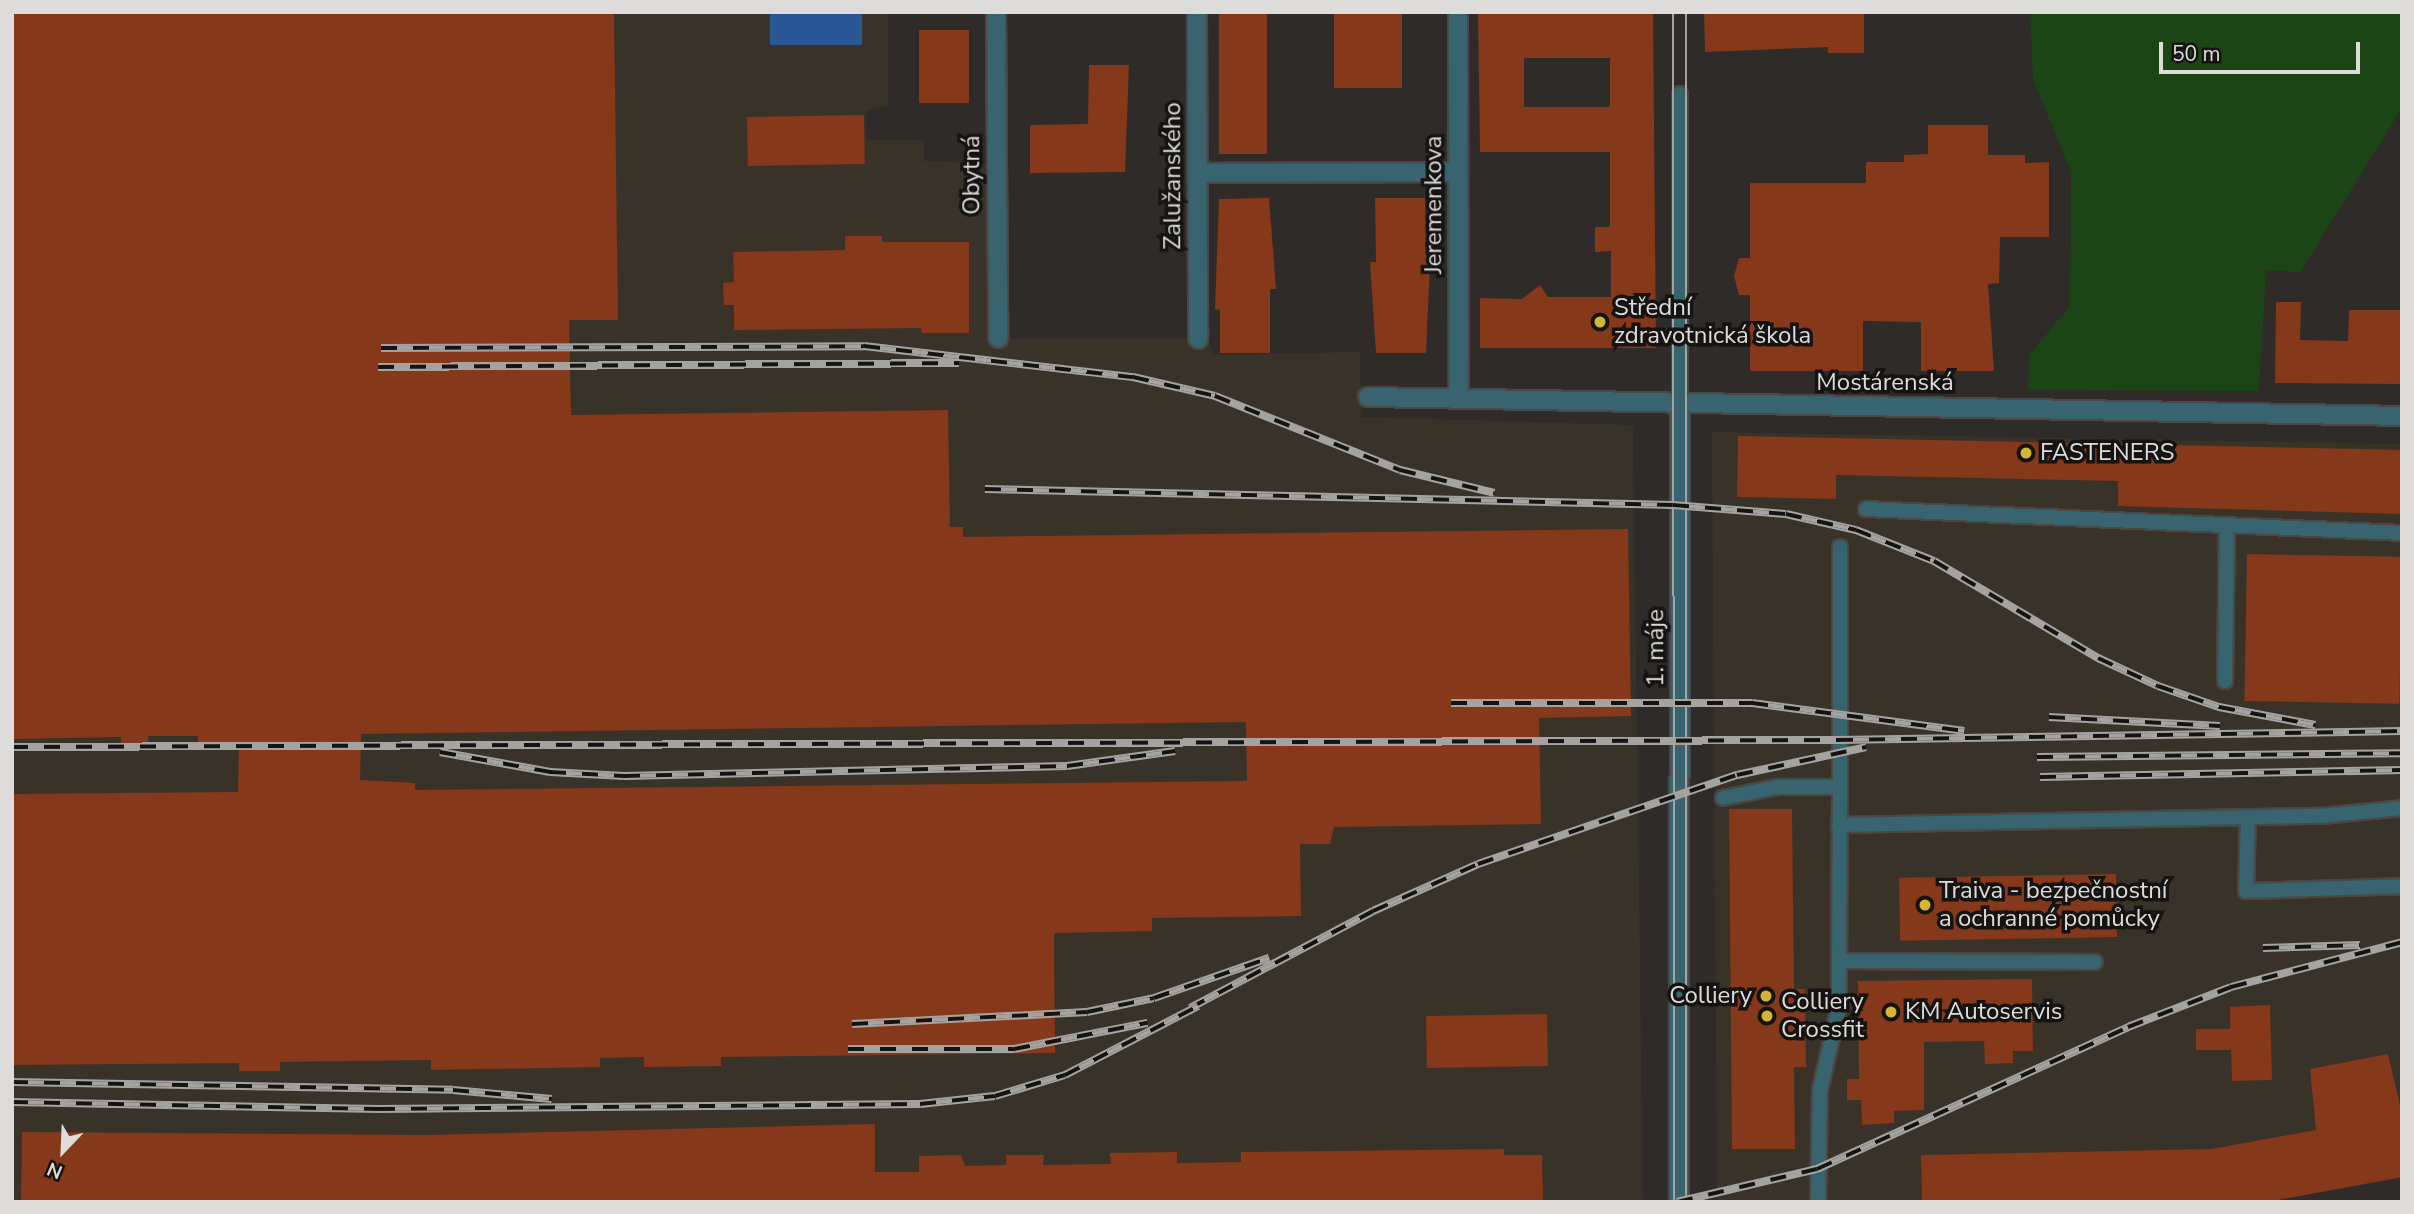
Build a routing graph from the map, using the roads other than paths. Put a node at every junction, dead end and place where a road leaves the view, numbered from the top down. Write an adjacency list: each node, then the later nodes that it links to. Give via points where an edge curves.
1 (996, 12): 7 (street, Obytná)
2 (1197, 12): 6 (street, Zalužanského)
3 (1458, 12): 5 (street, Jeremenkova)
4 (1680, 94): 11 (lane, 1. máje)
5 (1458, 172): 6 (street); 10 (street, Jeremenkova)
6 (1197, 173): 8 (street, Zalužanského)
7 (998, 338)
8 (1198, 339)
9 (1368, 397): 10 (street, Mostárenská)
10 (1459, 398): 11 (street, Mostárenská)
11 (1680, 406): 12 (street, Mostárenská); 26 (street, 1. máje)
12 (2402, 416)
13 (1866, 509): 14 (lane)
14 (2227, 525): 15 (lane); 17 (lane)
15 (2402, 533)
16 (1840, 547): 18 (lane)
17 (2225, 681)
18 (1840, 786): 19 (lane, via 1777,787); 22 (lane)
19 (1723, 798)
20 (2402, 807): 21 (lane)
21 (2248, 817): 22 (lane); 23 (lane, via 2246,891)
22 (1839, 825): 24 (lane)
23 (2402, 886)
24 (1840, 961): 25 (lane); 27 (lane, via 1839,1006 1820,1090)
25 (2095, 962)
26 (1679, 1202)
27 (1818, 1202)

